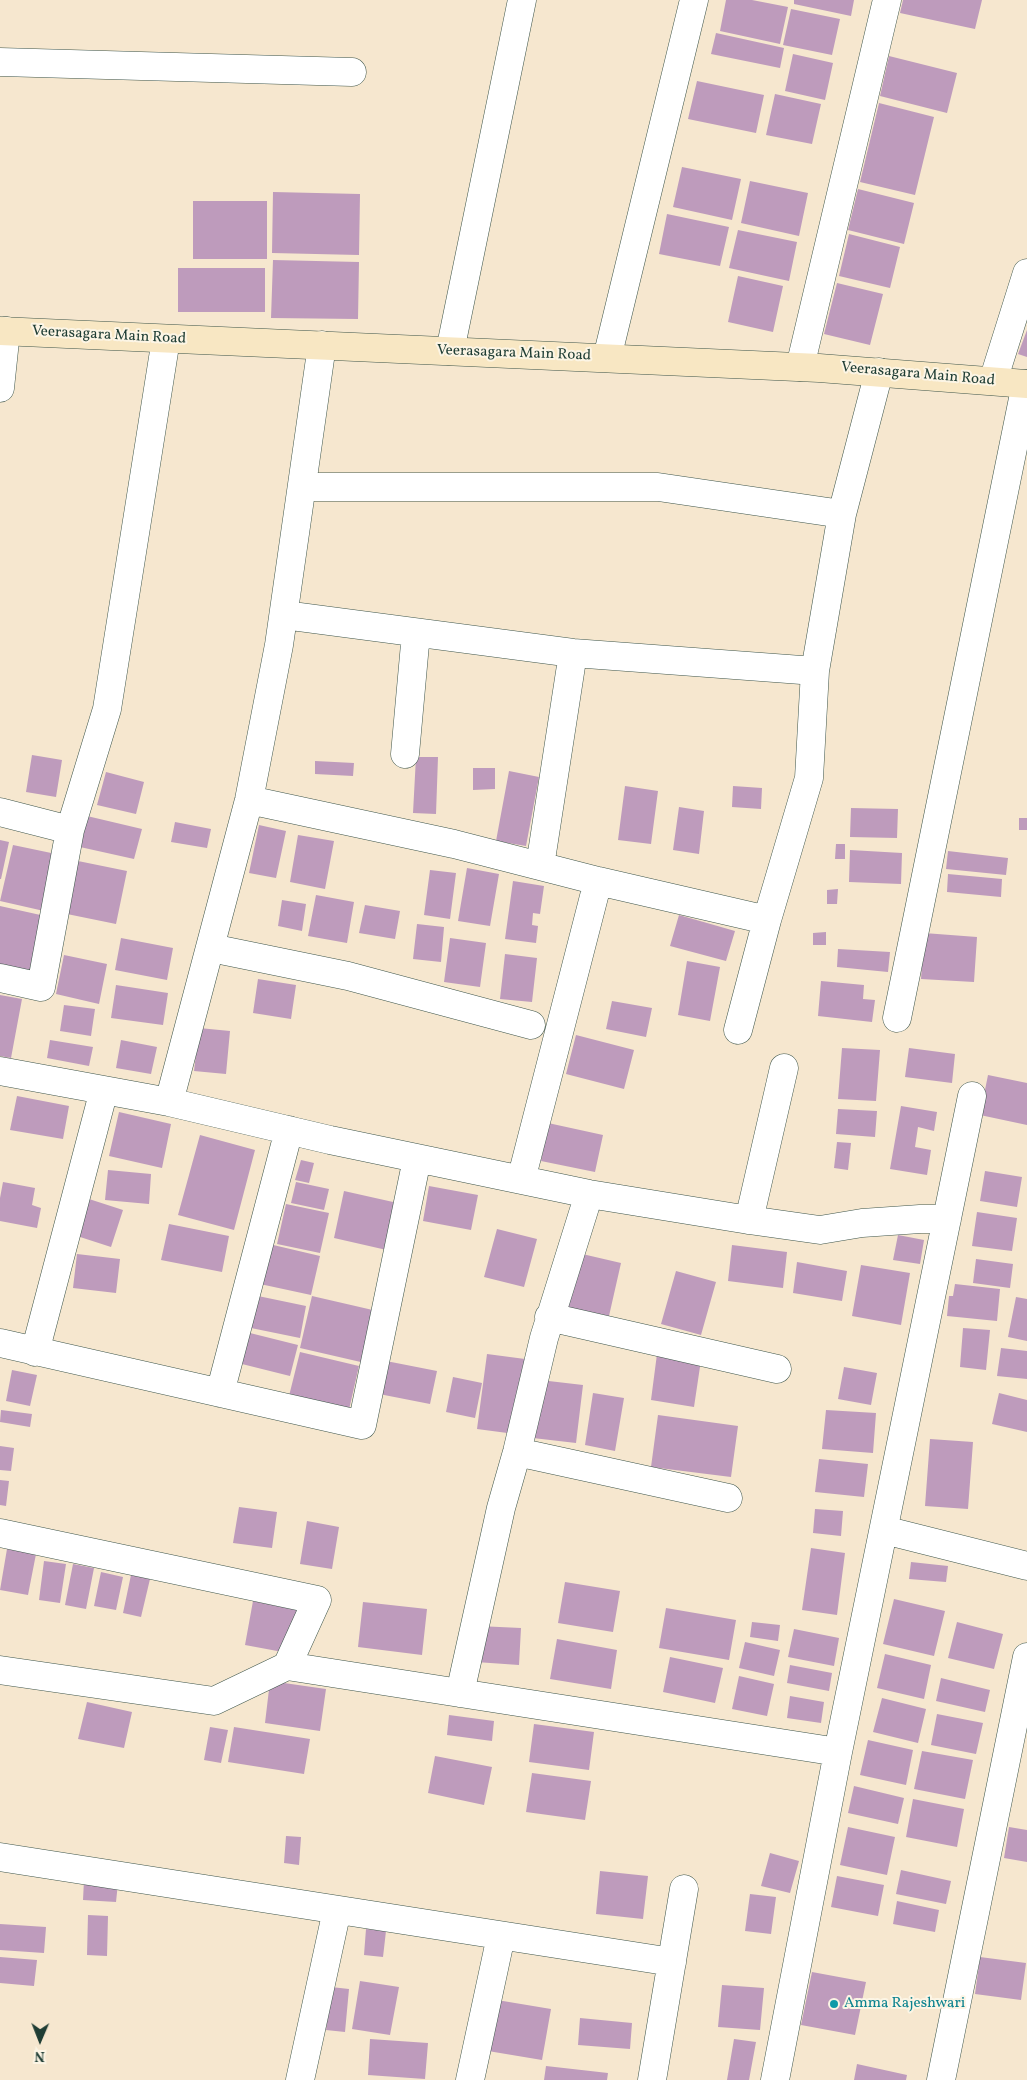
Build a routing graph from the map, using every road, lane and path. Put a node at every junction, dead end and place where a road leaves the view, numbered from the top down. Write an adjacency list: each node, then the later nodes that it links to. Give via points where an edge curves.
1 (522, 0): 10 (street)
2 (694, 0): 11 (street)
3 (887, 0): 12 (street)
4 (0, 62): 5 (street)
5 (352, 72)
6 (1027, 273): 14 (street)
7 (3, 331): 8 (street, Veerasagara Main Road); 16 (street)
8 (166, 339): 9 (street, Veerasagara Main Road); 26 (street, via 107,709)
9 (322, 345): 10 (street, Veerasagara Main Road); 17 (street)
10 (450, 351): 11 (street, Veerasagara Main Road)
11 (607, 358): 12 (street, Veerasagara Main Road)
12 (800, 367): 13 (street, Veerasagara Main Road)
13 (879, 372): 14 (street, Veerasagara Main Road); 18 (street)
14 (993, 382): 15 (street, Veerasagara Main Road)
15 (1026, 384): 32 (street)
16 (0, 388)
17 (302, 487): 18 (street, via 658,487); 19 (street)
18 (842, 514): 22 (street)
19 (284, 615): 20 (street); 24 (street)
20 (416, 633): 21 (street); 23 (street)
21 (573, 653): 22 (street); 27 (street)
22 (815, 671): 29 (street, via 809,778)
23 (405, 754)
24 (249, 800): 27 (street); 30 (street)
25 (0, 812): 26 (street)
26 (70, 830): 31 (street, via 41,987)
27 (540, 866): 28 (street)
28 (598, 881): 29 (street); 42 (street)
29 (767, 920): 34 (street)
30 (211, 948): 33 (street, via 348,976); 39 (street)
31 (0, 978)
32 (897, 1018)
33 (531, 1025)
34 (738, 1030)
35 (784, 1068): 45 (street)
36 (0, 1071): 37 (street)
37 (104, 1090): 39 (street); 48 (street)
38 (972, 1096): 44 (street)
39 (169, 1102): 40 (street)
40 (289, 1130): 41 (street); 50 (street)
41 (417, 1159): 42 (street); 50 (street, via 362,1426)
42 (521, 1180): 43 (street)
43 (589, 1194): 45 (street); 46 (street)
44 (947, 1219): 45 (street, via 862,1223 820,1230); 53 (street)
45 (749, 1220)
46 (549, 1318): 49 (street); 51 (street)
47 (0, 1344): 48 (street)
48 (35, 1352): 50 (street)
49 (777, 1369)
50 (220, 1393)
51 (516, 1452): 52 (street); 59 (street, via 500,1508)
52 (728, 1498)
53 (884, 1530): 55 (street); 60 (street)
54 (0, 1533): 57 (street, via 317,1600)
55 (1027, 1566)
56 (1027, 1657): 70 (street)
57 (287, 1666): 58 (street, via 214,1700); 59 (street)
58 (0, 1670)
59 (460, 1693): 60 (street)
60 (838, 1752): 69 (street)
61 (0, 1858): 63 (street)
62 (684, 1889): 65 (street)
63 (337, 1910): 64 (street); 66 (street)
64 (501, 1936): 65 (street); 67 (street)
65 (672, 1962): 68 (street)
66 (300, 2080)
67 (470, 2080)
68 (652, 2080)
69 (775, 2080)
70 (941, 2080)

